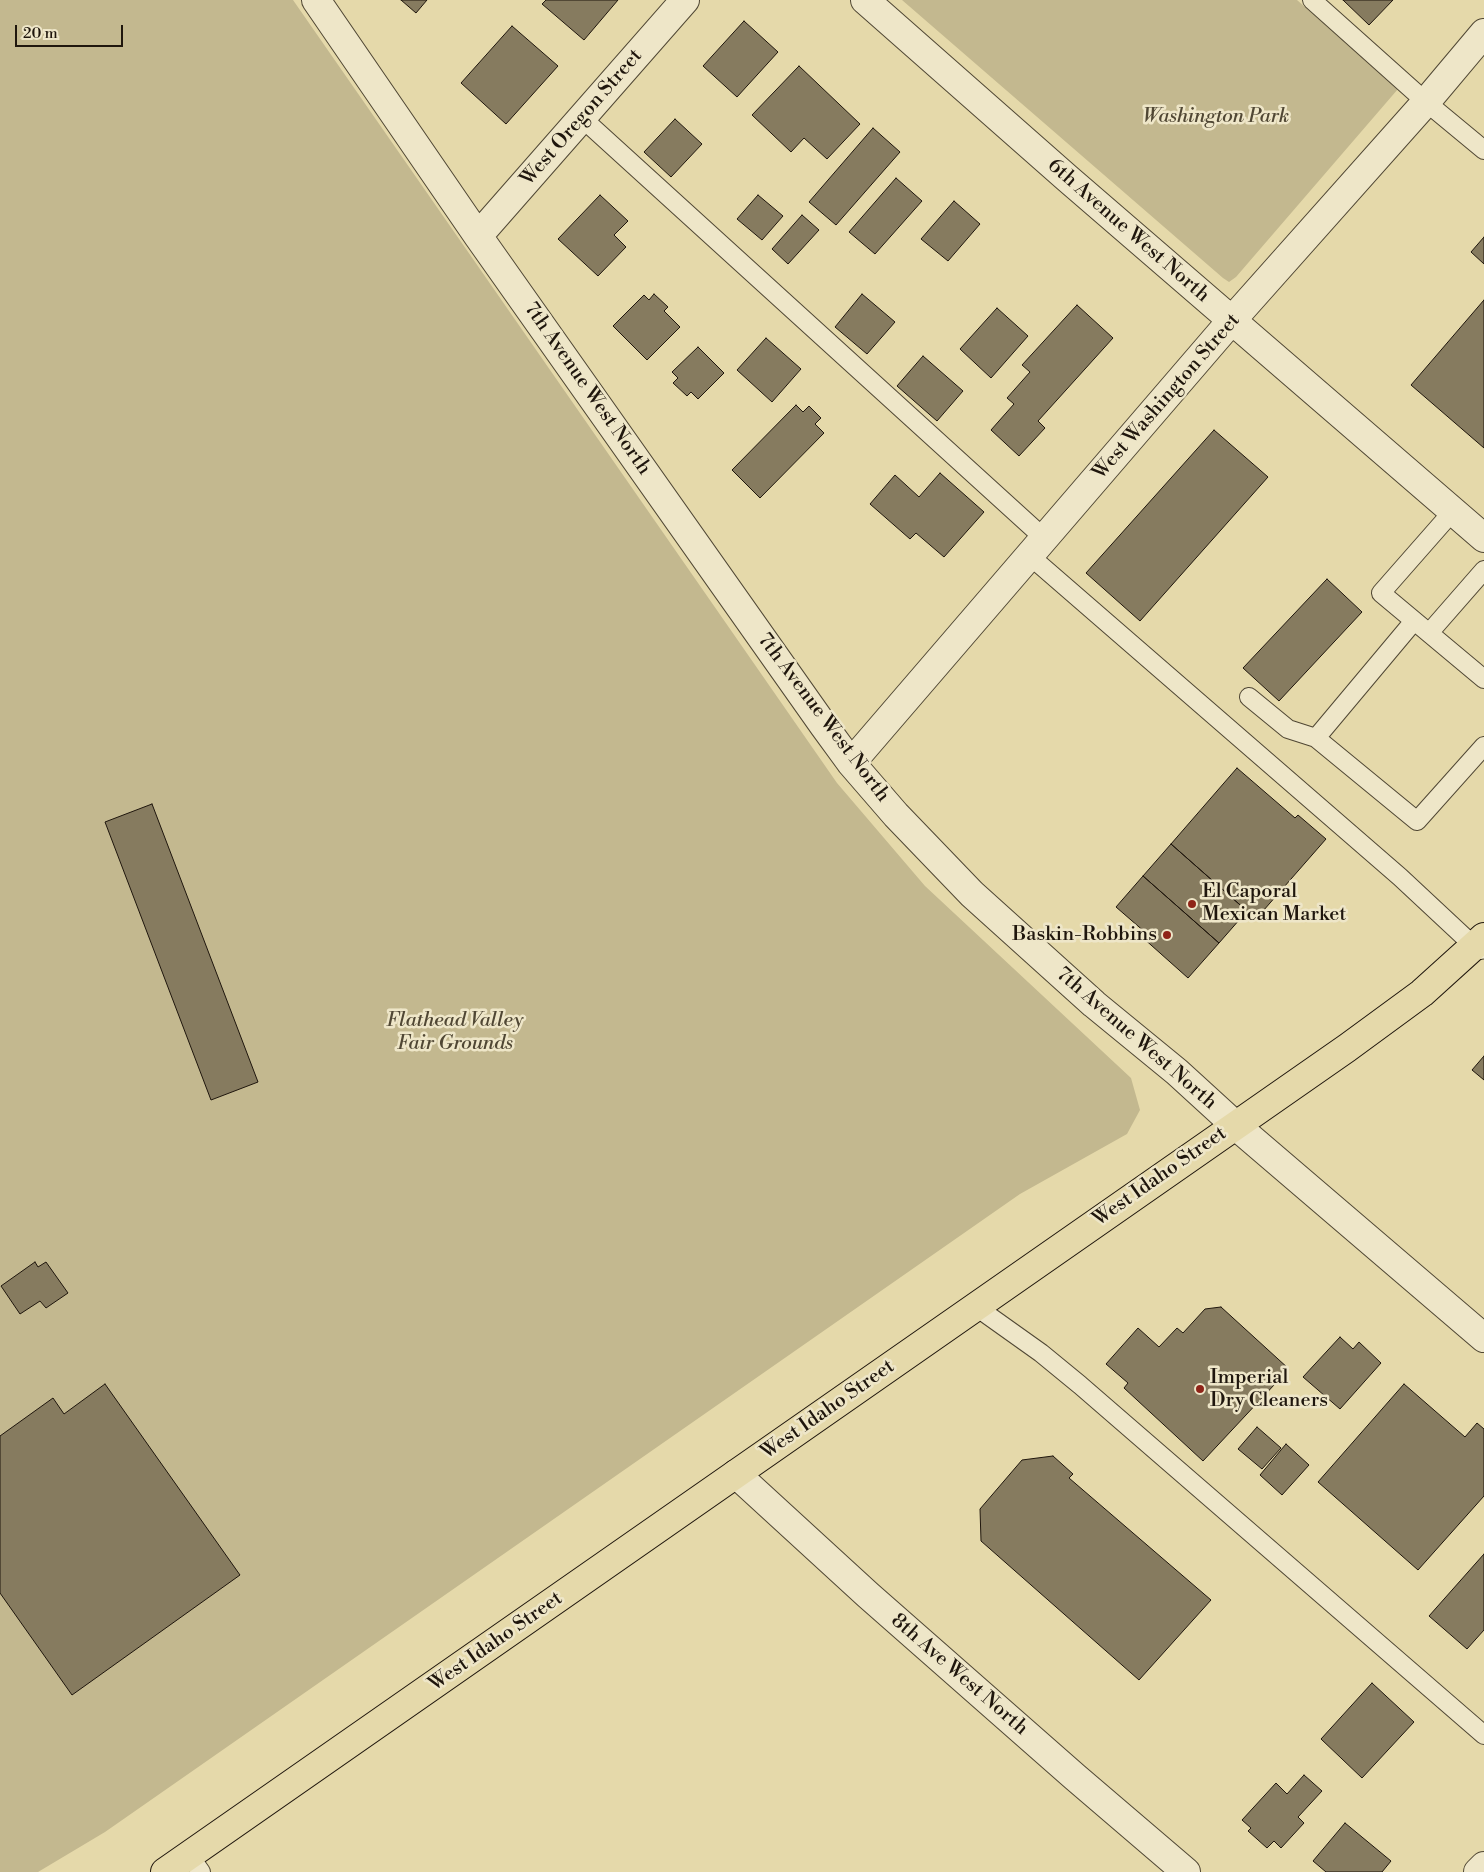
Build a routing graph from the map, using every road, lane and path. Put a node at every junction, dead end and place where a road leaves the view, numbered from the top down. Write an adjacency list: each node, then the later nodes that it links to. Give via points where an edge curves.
1 (316, 0): 9 (street, 7th Avenue West North)
2 (685, 0): 7 (street, West Oregon Street)
3 (865, 0): 10 (street, 6th Avenue West North)
4 (1312, 0): 6 (lane)
5 (1484, 34): 6 (street, West Washington Street)
6 (1426, 102): 8 (lane); 10 (street, West Washington Street)
7 (582, 118): 9 (street, West Oregon Street); 13 (lane)
8 (1484, 150)
9 (478, 236): 21 (street, 7th Avenue West North)
10 (1232, 320): 11 (street, 6th Avenue West North); 13 (street, West Washington Street)
11 (1453, 511): 12 (street, 6th Avenue West North); 15 (lane, via 1381,593)
12 (1484, 538)
13 (1038, 547): 21 (street, West Washington Street); 22 (lane, via 1426,900)
14 (1484, 570): 16 (lane)
15 (1414, 621): 16 (lane); 19 (lane)
16 (1429, 633): 17 (lane)
17 (1484, 679)
18 (1249, 697): 19 (lane, via 1288,728)
19 (1316, 738): 20 (lane, via 1417,821)
20 (1484, 746)
21 (851, 763): 23 (street, 7th Avenue West North, via 972,894)
22 (1481, 945): 23 (highway, West Idaho Street, via 1347,1048)
23 (1235, 1124): 24 (highway, West Idaho Street); 25 (street, 7th Avenue West North)
24 (976, 1306): 26 (highway, West Idaho Street); 27 (lane, via 1080,1385)
25 (1484, 1338)
26 (736, 1474): 28 (highway, West Idaho Street); 31 (street, 8th Ave West North, via 890,1614)
27 (1484, 1735)
28 (195, 1864): 30 (highway, West Idaho Street)
29 (1484, 1866): 32 (street)
30 (164, 1872)
31 (1186, 1872)
32 (1478, 1872)

